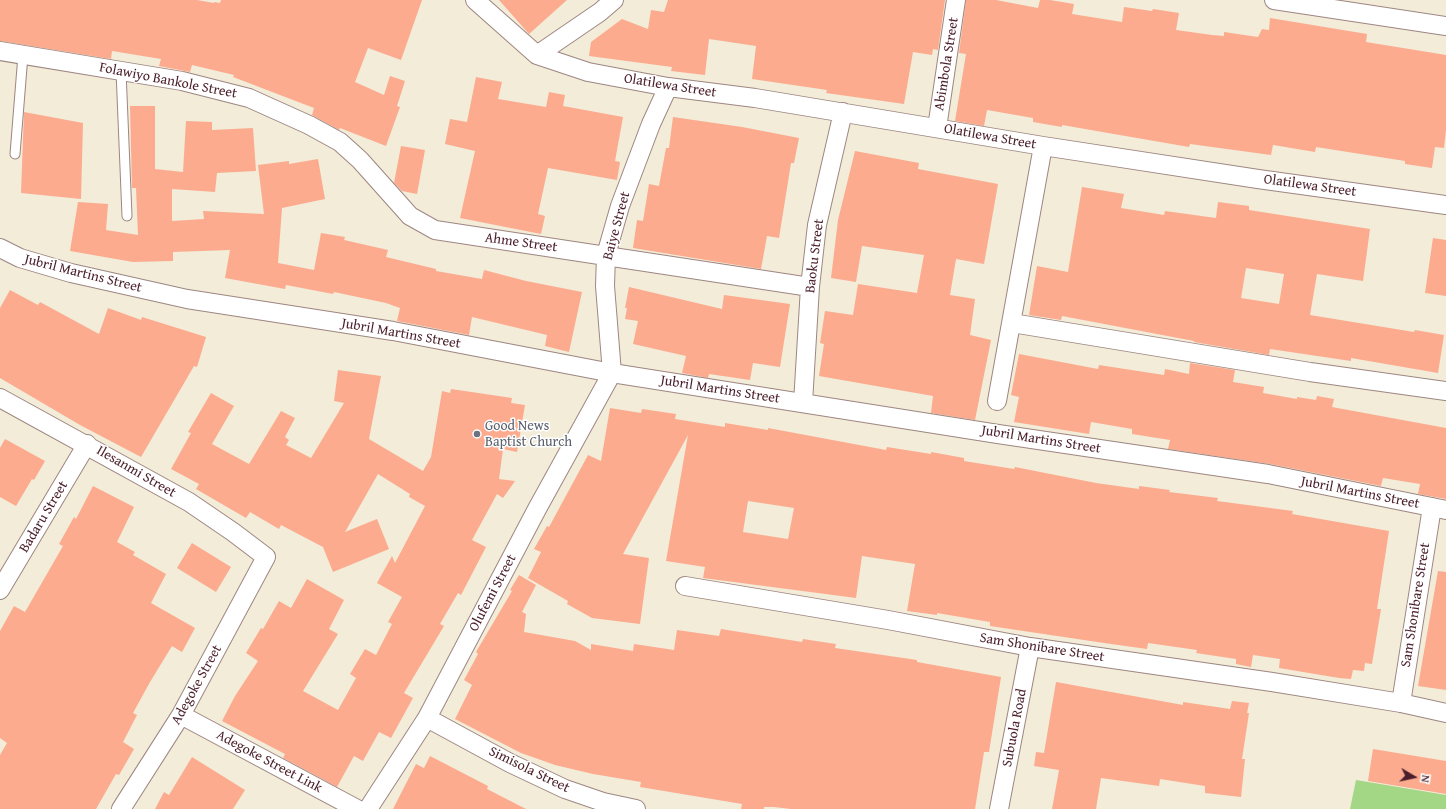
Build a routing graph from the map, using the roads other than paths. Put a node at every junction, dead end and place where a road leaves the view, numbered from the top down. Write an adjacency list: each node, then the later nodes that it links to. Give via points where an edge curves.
1 (475, 0): 8 (street)
2 (614, 0): 8 (street)
3 (956, 0): 12 (street, Abimbola Street)
4 (1274, 0): 5 (street)
5 (1446, 26)
6 (0, 51): 7 (street, Folawiyo Bankole Street)
7 (23, 55): 9 (street, Folawiyo Bankole Street); 14 (lane)
8 (537, 55): 10 (street, Olatilewa Street, via 588,72)
9 (121, 71): 16 (lane); 17 (street, Folawiyo Bankole Street, via 182,81 250,98 309,125 340,142 360,160 410,216)
10 (668, 87): 11 (street, Olatilewa Street); 19 (street, Baiye Street, via 620,206)
11 (843, 112): 12 (street, Olatilewa Street); 20 (street, Baoku Street, via 817,225)
12 (937, 128): 13 (street, Olatilewa Street)
13 (1043, 146): 15 (street, Olatilewa Street); 21 (street)
14 (15, 154)
15 (1446, 205)
16 (127, 216)
17 (435, 230): 19 (street, Ahme Street)
18 (0, 248): 22 (street, Jubril Martins Street, via 20,258 71,273 187,298 393,331)
19 (606, 255): 20 (street, Ahme Street); 22 (street, Baiye Street, via 605,286)
20 (810, 287): 26 (street, Baoku Street)
21 (1012, 323): 23 (street, via 1310,372); 25 (street)
22 (612, 373): 26 (street, Jubril Martins Street); 36 (street, Olufemi Street)
23 (1446, 391)
24 (0, 398): 27 (street, Ilesanmi Street)
25 (997, 401)
26 (803, 403): 28 (street, Jubril Martins Street, via 1268,474)
27 (87, 444): 29 (street, Ilesanmi Street, via 188,502); 31 (street, Badaru Street)
28 (1439, 508): 33 (street, Sam Shonibare Street)
29 (266, 557): 35 (street, Adegoke Street)
30 (685, 586): 32 (street, Sam Shonibare Street)
31 (0, 590)
32 (1030, 647): 33 (street, Sam Shonibare Street); 41 (street, Subuola Road)
33 (1400, 703): 34 (street, Sam Shonibare Street)
34 (1446, 712)
35 (182, 715): 37 (street, Adegoke Street); 38 (street, Adegoke Street Link)
36 (427, 718): 39 (street, Olufemi Street); 40 (street, Simisola Street, via 510,763 565,789 602,802)
37 (121, 809)
38 (357, 809)
39 (368, 809)
40 (636, 809)
41 (999, 809)

